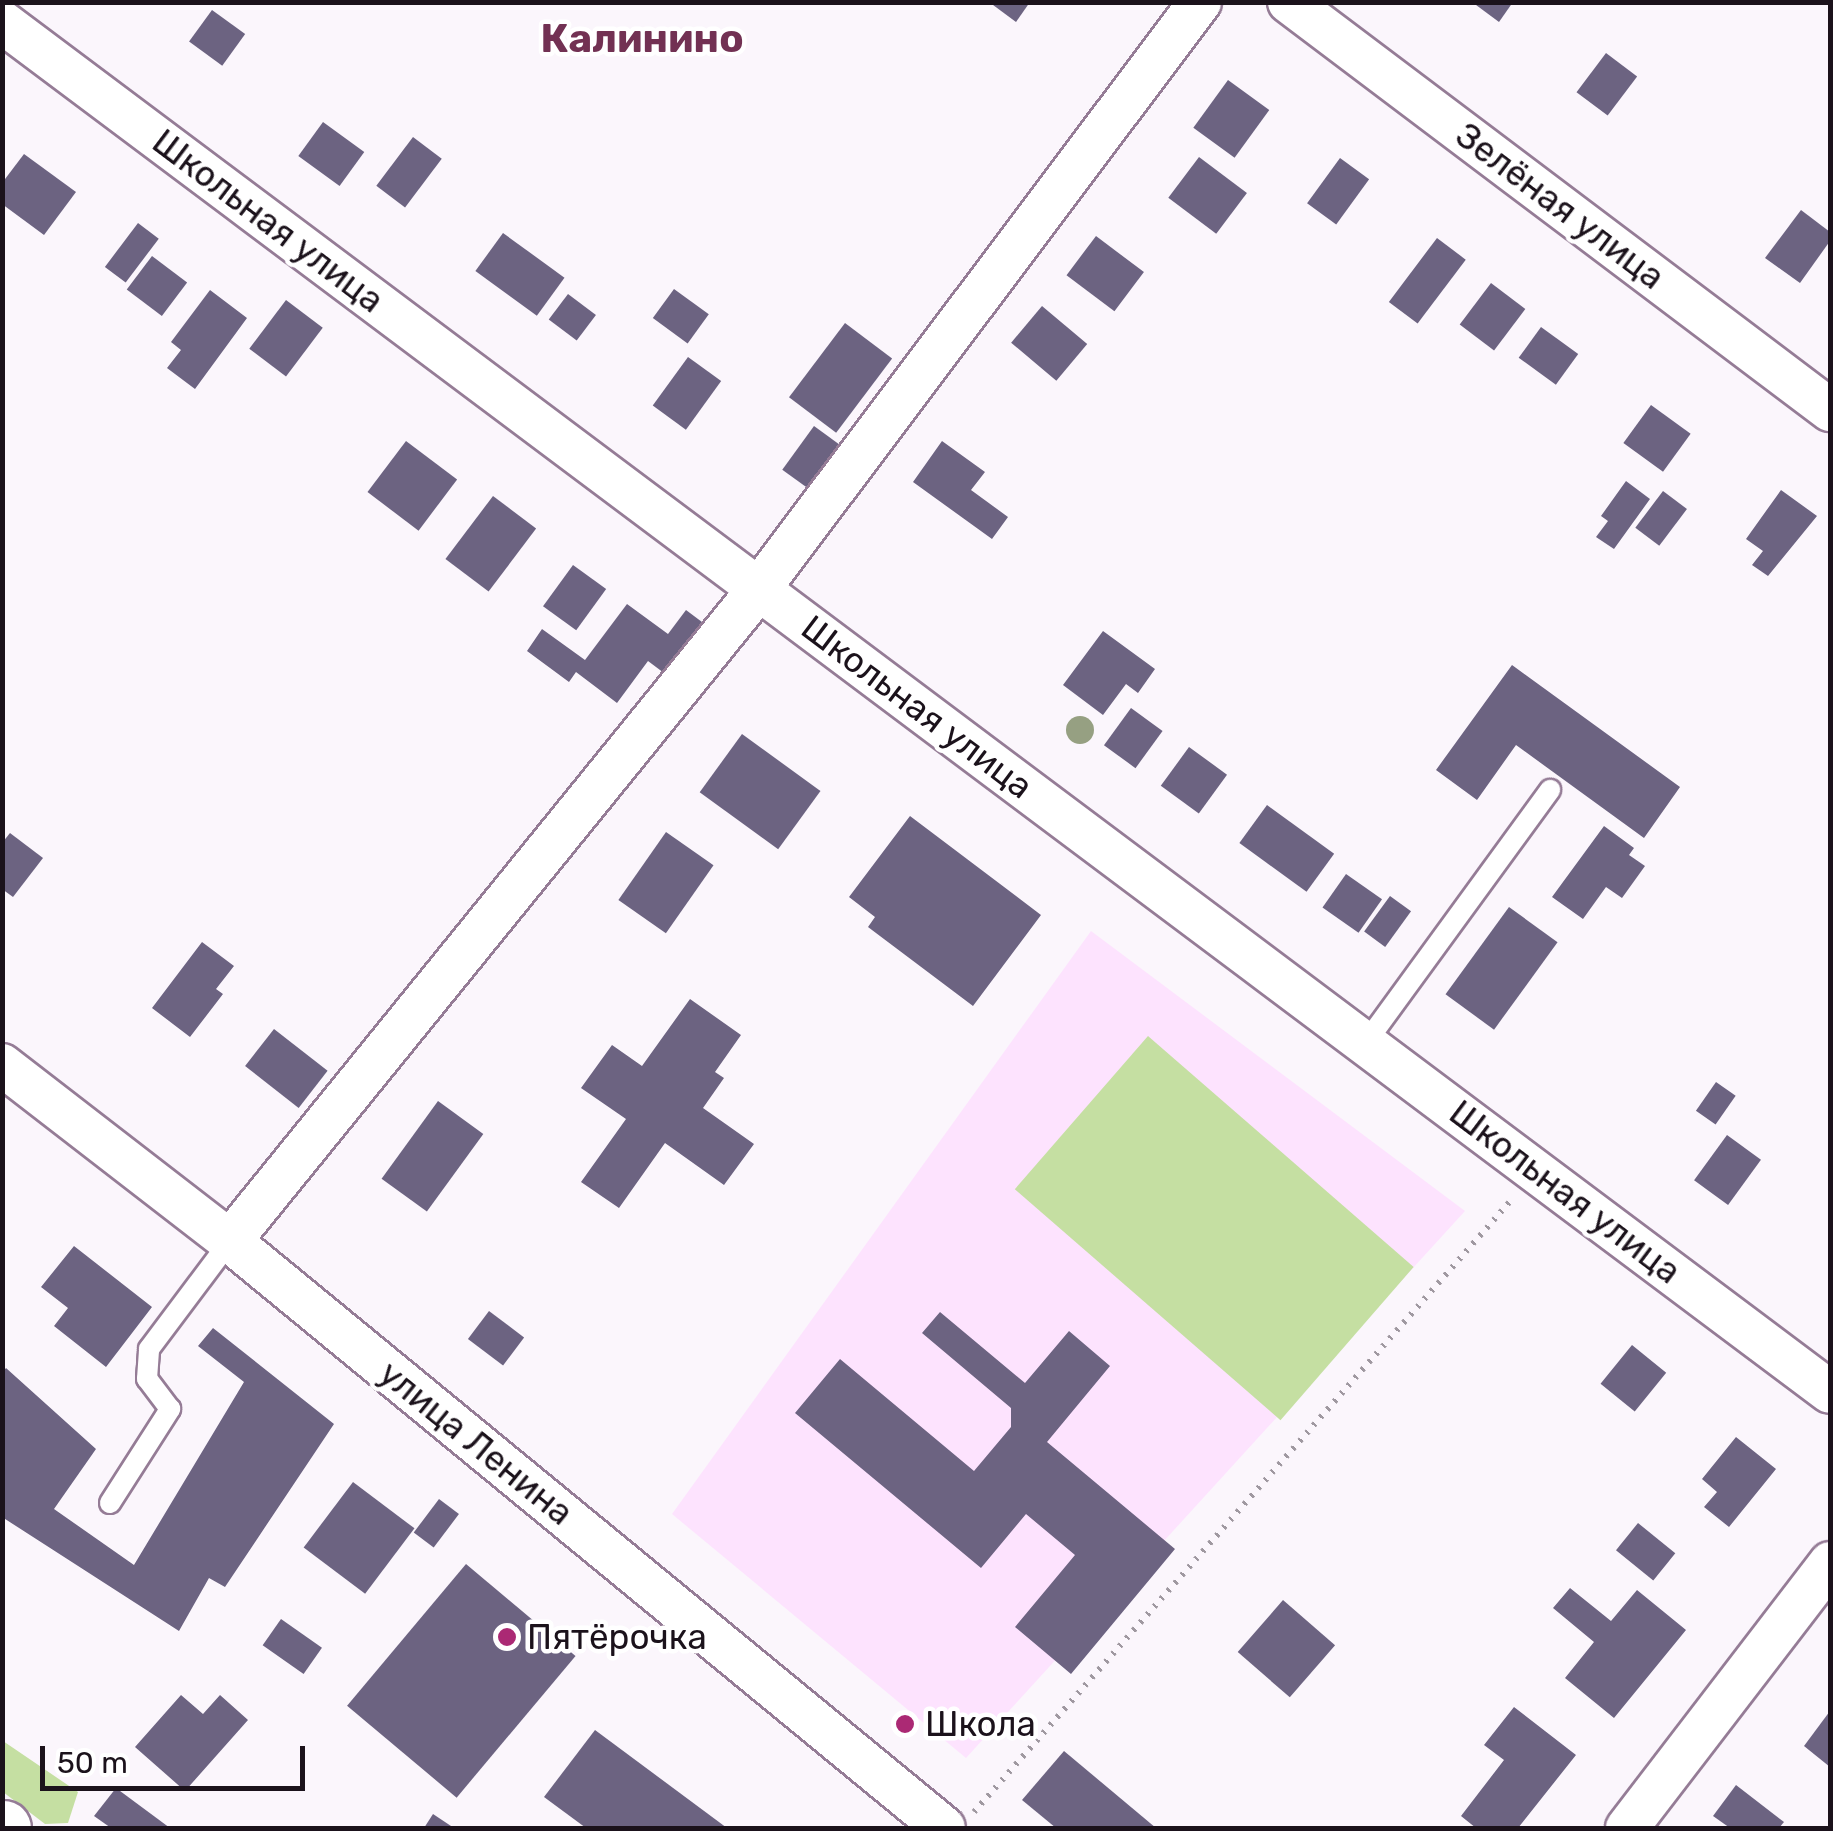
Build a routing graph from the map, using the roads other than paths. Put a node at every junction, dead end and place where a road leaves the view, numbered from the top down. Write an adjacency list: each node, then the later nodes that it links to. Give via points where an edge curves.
1 (1200, 2): 5 (street)
2 (1289, 2): 4 (street, Зелёная улица)
3 (2, 22): 5 (street, Школьная улица)
4 (1830, 410)
5 (759, 589): 7 (street, Школьная улица); 9 (street)
6 (1550, 790): 7 (lane)
7 (1366, 1042): 10 (street, Школьная улица)
8 (2, 1065): 9 (street, улица Ленина)
9 (230, 1241): 11 (lane, via 149,1349 147,1379 170,1409); 13 (street, улица Ленина)
10 (1830, 1392)
11 (110, 1503)
12 (1830, 1563): 14 (street)
13 (956, 1824)
14 (1627, 1828)

